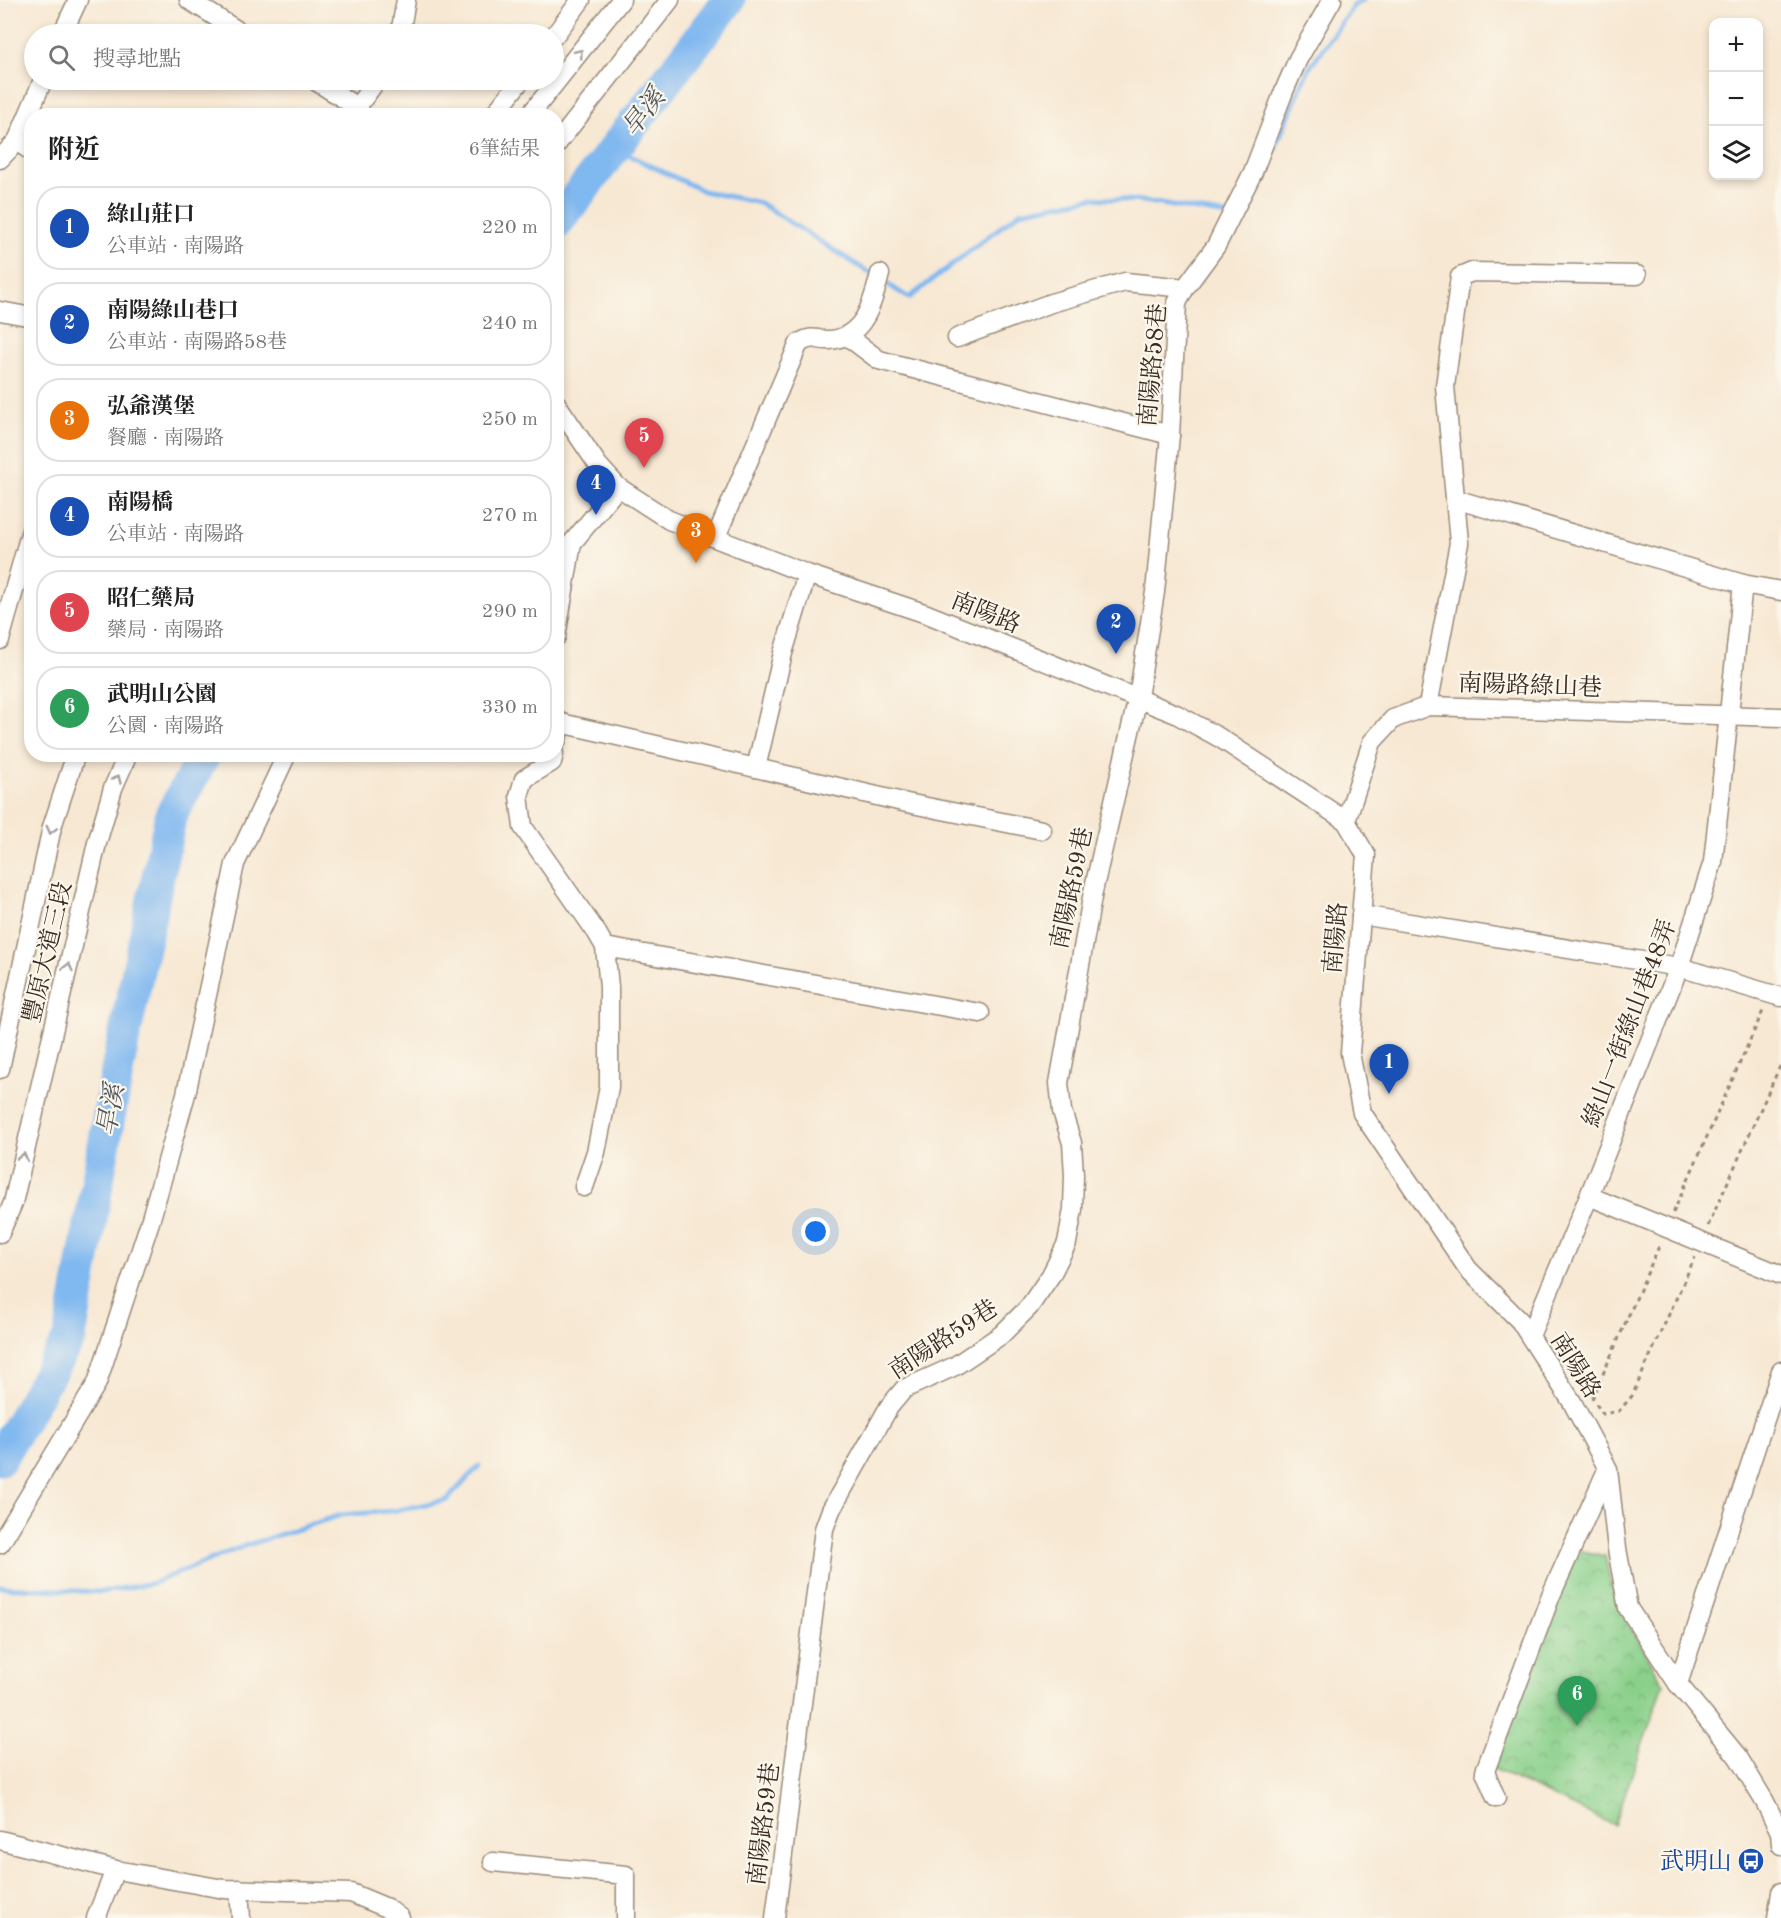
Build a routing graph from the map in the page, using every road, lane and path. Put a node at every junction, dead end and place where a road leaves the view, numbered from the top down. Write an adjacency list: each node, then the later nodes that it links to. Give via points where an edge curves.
1 (78, 0): 8 (street)
2 (189, 0): 9 (street)
3 (406, 0): 10 (street)
4 (581, 0): 11 (street)
5 (621, 0): 12 (street, one-way to 5)
6 (670, 0): 24 (street)
7 (1332, 0): 30 (street, 南陽路58巷, via 1298,59 1253,172 1216,246)
8 (67, 24)
9 (227, 24)
10 (402, 24)
11 (563, 24)
12 (564, 72)
13 (39, 90): 18 (street)
14 (329, 90): 19 (street)
15 (372, 90): 20 (street)
16 (513, 90): 21 (street)
17 (550, 90): 22 (street, one-way to 17)
18 (31, 108)
19 (356, 108)
20 (362, 108)
21 (499, 108)
22 (535, 108)
23 (24, 125): 25 (street)
24 (564, 135)
25 (17, 141): 26 (street); 27 (street)
26 (24, 146)
27 (0, 159)
28 (880, 274): 33 (street, via 872,306)
29 (1637, 274): 38 (street, via 1472,272 1460,277 1445,386)
30 (1185, 288): 34 (street, via 1125,282 1051,303); 36 (street, 南陽路58巷, via 1177,303)
31 (0, 311): 32 (street)
32 (24, 316)
33 (847, 336): 36 (street, via 879,360); 39 (street, via 829,340 810,337 799,343)
34 (957, 339)
35 (564, 415): 37 (street, 南陽路)
36 (1170, 435): 46 (street, 南陽路58巷, via 1155,592)
37 (618, 487): 39 (street, 南陽路, via 669,520); 43 (street, via 572,543)
38 (1455, 499): 42 (street); 47 (street, via 1459,543)
39 (716, 537): 41 (street, 南陽路)
40 (24, 555): 45 (street)
41 (807, 574): 46 (street, 南陽路, via 927,614); 55 (street, via 783,653)
42 (1743, 584): 44 (street); 48 (street, 綠山一街綠山巷48弄)
43 (564, 590)
44 (1781, 591)
45 (0, 640)
46 (1138, 698): 56 (street, 南陽路, via 1220,738); 85 (street, 南陽路59巷, via 1093,892 1059,1083 1072,1143 1074,1175 1067,1243 1029,1307 1001,1335 955,1366 904,1389 889,1407 831,1510 824,1530)
47 (1428, 706): 48 (street, 南陽路綠山巷); 56 (street, 南陽路綠山巷, via 1393,719 1372,742)
48 (1729, 715): 49 (street, 南陽路綠山巷); 60 (street, 綠山一街綠山巷48弄, via 1713,862)
49 (1781, 717)
50 (564, 722): 55 (street)
51 (73, 762): 61 (street, 豐原大道三段, one-way to 61)
52 (125, 762): 67 (street, 豐原大道三段, one-way to 52, via 13,1203 97,843)
53 (283, 762): 72 (street, via 235,864 186,1094 150,1222 97,1383)
54 (552, 762): 59 (street, via 524,779 519,796 523,827)
55 (756, 768): 57 (street)
56 (1346, 821): 58 (street, 南陽路, via 1366,855)
57 (1042, 830)
58 (1361, 915): 60 (street); 69 (street, 南陽路, via 1350,1053 1362,1113 1468,1269)
59 (605, 947): 63 (street); 65 (street, via 609,1087 596,1152)
60 (1679, 967): 62 (street); 66 (street, 綠山一街綠山巷48弄)
61 (8, 989): 64 (street, 豐原大道三段)
62 (1781, 997)
63 (980, 1013)
64 (0, 1069)
65 (584, 1187)
66 (1588, 1196): 68 (street); 69 (street, 綠山一街綠山巷48弄)
67 (0, 1233)
68 (1781, 1275)
69 (1530, 1336): 71 (street, 南陽路)
70 (1781, 1371): 73 (street)
71 (1608, 1469): 73 (street, 南陽路, via 1628,1608); 74 (street, via 1551,1595 1485,1771)
72 (0, 1544)
73 (1678, 1684): 76 (street, 南陽路, via 1738,1758 1780,1832)
74 (1496, 1798)
75 (0, 1840): 78 (street)
76 (1781, 1845)
77 (493, 1862): 84 (street, via 626,1875)
78 (115, 1870): 79 (street); 81 (street)
79 (239, 1889): 82 (street); 83 (street, via 351,1893)
80 (1781, 1892): 86 (street)
81 (96, 1918)
82 (241, 1918)
83 (400, 1918)
84 (626, 1918)
85 (775, 1918)
86 (1777, 1918)

